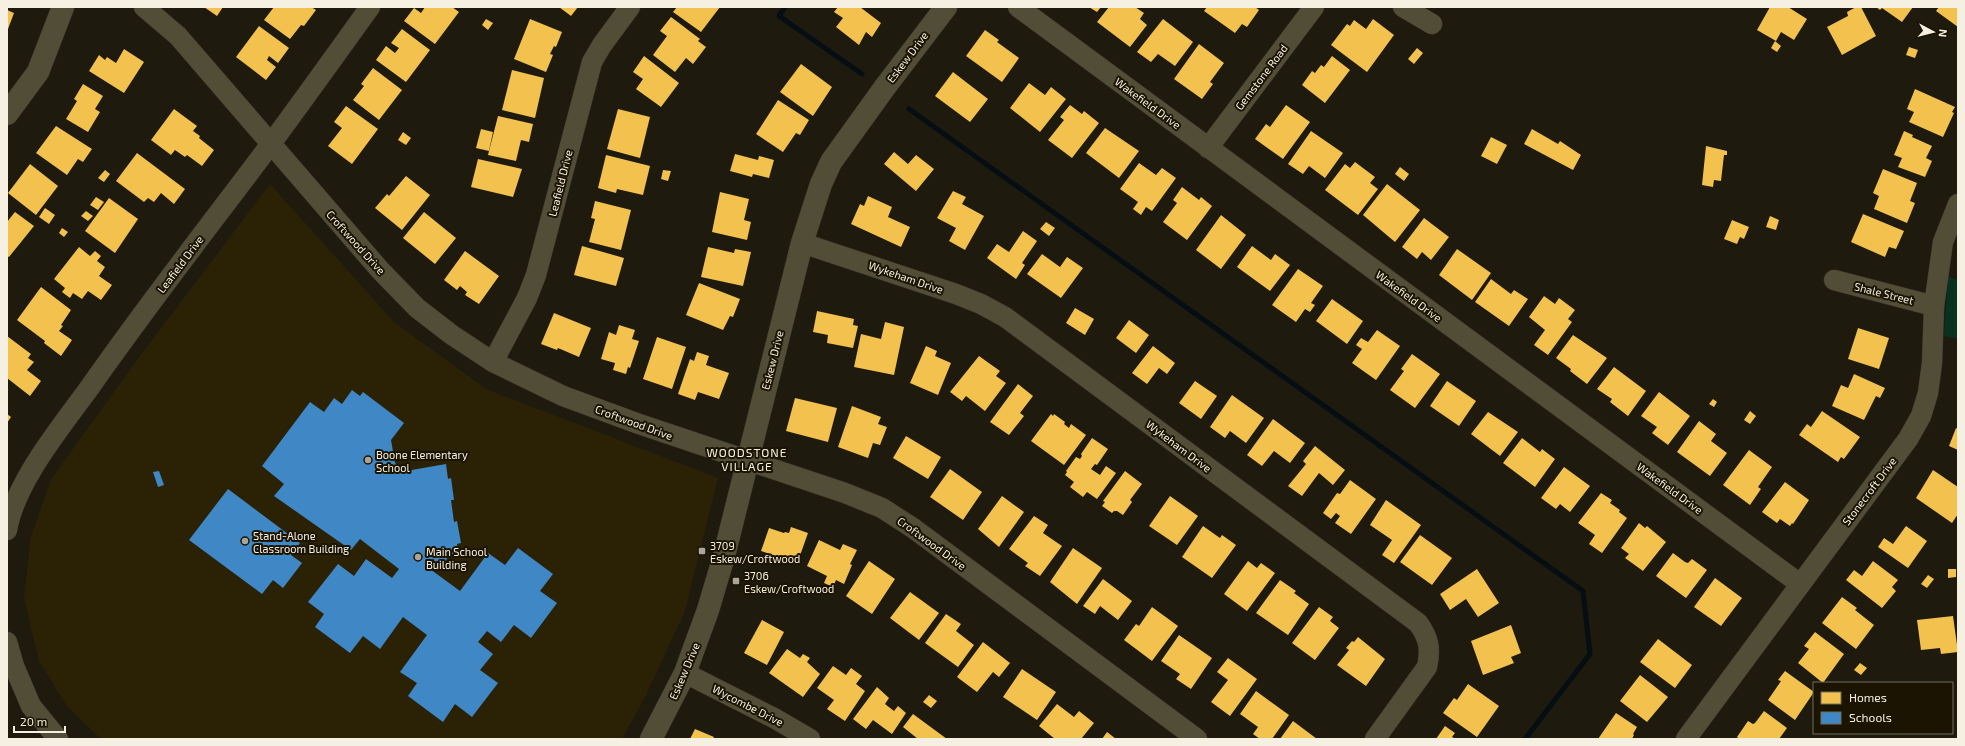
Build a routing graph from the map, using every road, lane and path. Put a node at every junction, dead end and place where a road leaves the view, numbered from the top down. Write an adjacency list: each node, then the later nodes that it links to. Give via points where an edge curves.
1 (63, 7): 10 (street, via 38,72)
2 (144, 7): 11 (street, Croftwood Drive, via 178,36)
3 (370, 7): 11 (street, Leafield Drive)
4 (630, 7): 17 (street, Leafield Drive, via 592,62 536,275)
5 (946, 7): 14 (street, Eskew Drive, via 831,162 812,208)
6 (1018, 7): 12 (street, Wakefield Drive)
7 (1314, 7): 12 (street, Gemstone Road)
8 (1403, 7): 9 (street)
9 (1432, 24)
10 (7, 114)
11 (270, 144): 17 (street, Croftwood Drive, via 417,308 452,335); 19 (street, Leafield Drive, via 122,340 47,448 27,478 9,519)
12 (1208, 148): 20 (street, Wakefield Drive)
13 (1958, 204): 16 (street, Stonecroft Drive, via 1943,242)
14 (802, 242): 18 (street, Eskew Drive); 27 (street, Wykeham Drive, via 956,294 1005,317 1418,623 1427,636 1430,653 1427,667)
15 (1834, 280): 16 (street, Shale Street)
16 (1934, 306): 20 (street, Stonecroft Drive, via 1932,363 1928,394 1921,416 1908,438)
17 (494, 362): 18 (street, Croftwood Drive, via 563,396)
18 (746, 461): 22 (street, Eskew Drive, via 718,576); 26 (street, Croftwood Drive, via 846,493 882,508 913,528)
19 (7, 530)
20 (1800, 584): 28 (street, Stonecroft Drive)
21 (7, 642): 23 (street, via 31,706)
22 (685, 673): 24 (street, Eskew Drive); 25 (street, Wycombe Drive)
23 (58, 739)
24 (652, 739)
25 (810, 739)
26 (1197, 739)
27 (1375, 739)
28 (1686, 739)

